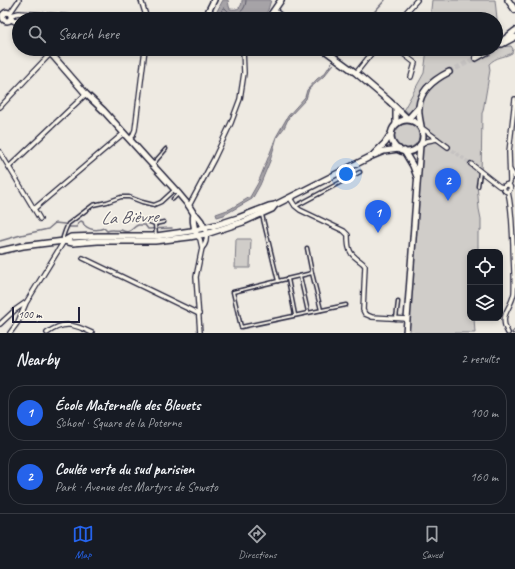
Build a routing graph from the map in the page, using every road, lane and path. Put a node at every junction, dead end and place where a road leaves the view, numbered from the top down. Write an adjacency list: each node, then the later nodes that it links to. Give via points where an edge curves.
1 (19, 0): 9 (street)
2 (141, 0): 10 (street)
3 (214, 0): 11 (main road)
4 (281, 0): 8 (main road)
5 (417, 0): 12 (street)
6 (508, 0): 7 (main road)
7 (515, 10)
8 (274, 11)
9 (13, 12)
10 (145, 12)
11 (208, 12)
12 (406, 12)
13 (11, 16): 14 (main road, via 9,21)
14 (2, 18)
15 (515, 31): 17 (main road)
16 (515, 37): 18 (main road)
17 (503, 41)
18 (503, 44)
19 (45, 56): 33 (street)
20 (53, 56): 31 (main road)
21 (144, 56): 41 (street, via 135,130)
22 (243, 56): 65 (street, via 244,73 240,99 217,153)
23 (332, 56): 29 (main road)
24 (370, 56): 29 (street)
25 (406, 56): 30 (street, via 415,63)
26 (480, 56): 27 (main road)
27 (476, 58)
28 (449, 72): 34 (main road, via 426,89)
29 (356, 74): 35 (main road)
30 (412, 77)
31 (86, 94): 39 (main road); 51 (street)
32 (515, 99): 52 (street, via 509,152)
33 (0, 107)
34 (419, 107): 36 (main road); 38 (main road)
35 (396, 108): 36 (main road); 37 (main road)
36 (408, 119): 37 (main road); 38 (main road)
37 (396, 124): 40 (main road)
38 (422, 128): 42 (street); 43 (main road, via 423,139)
39 (124, 133): 41 (main road); 67 (street)
40 (392, 133): 46 (main road, via 395,146); 48 (main road)
41 (130, 139): 50 (main road)
42 (437, 139): 43 (street); 44 (street)
43 (420, 145): 46 (main road, via 410,152); 56 (main road)
44 (448, 147)
45 (166, 149): 50 (lane)
46 (401, 150): 48 (main road); 56 (main road, via 413,166)
47 (0, 152): 51 (street)
48 (372, 156): 62 (main road)
49 (471, 164): 53 (street)
50 (152, 165): 60 (main road)
51 (9, 167): 67 (street)
52 (510, 170): 55 (street); 57 (street)
53 (480, 171): 58 (lane); 59 (street)
54 (360, 172): 66 (lane)
55 (515, 178)
56 (418, 179): 94 (main road)
57 (508, 185): 59 (street); 61 (street)
58 (478, 186)
59 (503, 187): 61 (street, via 504,191)
60 (177, 192): 63 (lane); 65 (main road); 76 (lane, via 154,205 129,197 93,205 68,224)
61 (508, 192): 82 (street)
62 (290, 198): 64 (main road); 66 (street)
63 (173, 199)
64 (275, 205): 69 (main road); 74 (main road)
65 (189, 206): 68 (main road)
66 (296, 206): 93 (street, via 348,235 351,253 366,266 363,310 365,314)
67 (34, 209): 70 (street)
68 (194, 214): 74 (main road, via 197,216); 74 (main road, via 194,222)
69 (262, 214): 74 (main road, via 243,222); 85 (lane)
70 (40, 219)
71 (147, 221): 73 (lane)
72 (164, 222): 73 (lane)
73 (155, 225): 75 (lane)
74 (201, 232): 75 (main road); 76 (main road, via 168,240 73,243); 77 (street); 77 (street, via 207,238)
75 (156, 236): 76 (main road, via 71,237)
76 (64, 241): 79 (main road); 87 (street)
77 (202, 248): 91 (street, via 196,277)
78 (306, 248): 81 (lane)
79 (0, 251)
80 (82, 258): 91 (street)
81 (312, 273): 83 (lane); 89 (lane)
82 (515, 275): 96 (street, via 514,294 504,319)
83 (300, 276): 84 (lane); 90 (lane)
84 (288, 279): 85 (lane); 92 (lane)
85 (278, 281): 92 (lane, via 233,292 241,327)
86 (398, 302): 93 (lane)
87 (26, 303): 95 (street); 97 (street)
88 (346, 305): 89 (lane)
89 (321, 310): 90 (lane)
90 (308, 312): 92 (lane)
91 (199, 314): 100 (street)
92 (296, 315)
93 (396, 319): 94 (street)
94 (407, 320): 101 (main road)
95 (0, 324)
96 (508, 331)
97 (10, 333)
98 (47, 333): 99 (street, via 66,325 79,326)
99 (92, 333)
100 (200, 333)
101 (406, 333)

